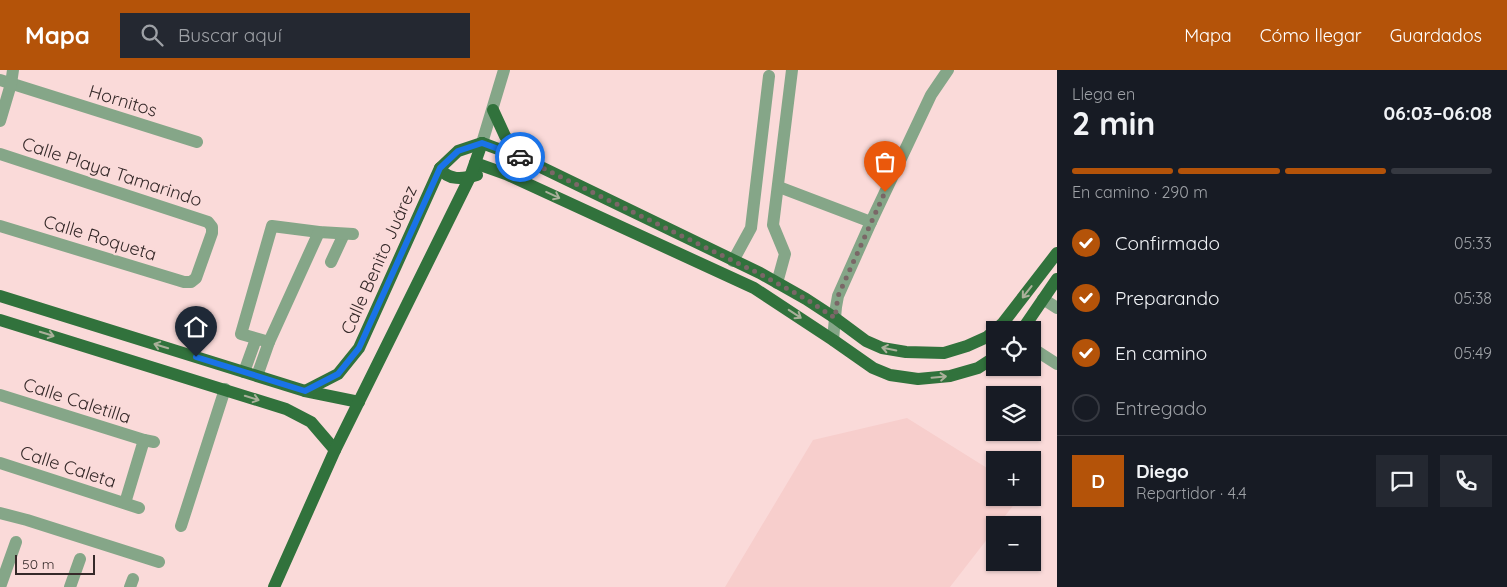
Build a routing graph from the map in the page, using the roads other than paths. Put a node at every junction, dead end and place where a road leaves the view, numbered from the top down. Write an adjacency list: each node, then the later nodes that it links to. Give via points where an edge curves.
1 (13, 70): 6 (street)
2 (504, 70): 7 (street)
3 (792, 70): 17 (street)
4 (948, 70): 18 (street, via 931,95)
5 (769, 76): 25 (street, via 752,228)
6 (6, 82): 8 (street); 9 (street, Hornitos)
7 (493, 110): 10 (street); 12 (main road, via 505,136)
8 (0, 121)
9 (197, 142)
10 (482, 143): 12 (main road); 13 (main road); 14 (main road, Calle Benito Juárez, via 458,151)
11 (0, 154): 27 (street, Calle Playa Tamarindo, via 208,222 212,233 196,278)
12 (520, 157): 21 (main road)
13 (476, 163): 15 (main road); 16 (main road)
14 (440, 168): 16 (main road, via 450,177); 46 (main road, Calle Benito Juárez, via 359,348 338,374)
15 (506, 174): 16 (main road, via 487,172); 23 (main road, one-way to 23)
16 (470, 177): 48 (main road)
17 (779, 187): 18 (street); 28 (street, via 773,225 785,254)
18 (871, 222): 32 (street, via 838,296)
19 (0, 226): 27 (street, Calle Roqueta)
20 (319, 232): 24 (street, via 348,234); 35 (street, via 272,226 241,334); 37 (street)
21 (700, 244): 23 (main road); 25 (main road)
22 (1057, 253): 32 (main road, one-way to 32, via 1003,323 987,337 967,346 944,352 882,348 866,341)
23 (691, 259): 36 (main road, one-way to 36, via 754,288)
24 (331, 262)
25 (736, 262): 28 (main road)
26 (1057, 279): 30 (main road)
27 (191, 282)
28 (777, 283): 32 (main road)
29 (0, 296): 41 (main road, one-way to 29)
30 (1043, 299): 31 (street); 34 (main road)
31 (1057, 308)
32 (835, 318): 36 (street)
33 (0, 320): 44 (main road, one-way to 44)
34 (1028, 321)
35 (256, 339): 37 (street); 42 (street)
36 (833, 340): 39 (main road, one-way to 39, via 873,368 890,375 918,379 950,376)
37 (269, 342): 43 (street)
38 (1041, 354): 40 (street)
39 (986, 363)
40 (1057, 364)
41 (231, 368): 42 (main road); 44 (main road, via 222,372 200,367)
42 (244, 372): 43 (main road)
43 (258, 376): 46 (main road)
44 (194, 380): 45 (main road)
45 (225, 389): 49 (main road, one-way to 49, via 286,408 311,422); 54 (street)
46 (305, 391): 48 (main road)
47 (0, 395): 51 (street, Calle Caletilla, via 148,441)
48 (359, 402): 49 (main road)
49 (335, 450): 60 (main road)
50 (0, 463): 51 (street, Calle Caleta)
51 (126, 503): 52 (street, Calle Caleta)
52 (139, 508)
53 (0, 513): 57 (street)
54 (181, 526)
55 (16, 542): 58 (street)
56 (80, 559): 59 (street)
57 (159, 562)
58 (0, 587)
59 (70, 587)
60 (274, 587)

